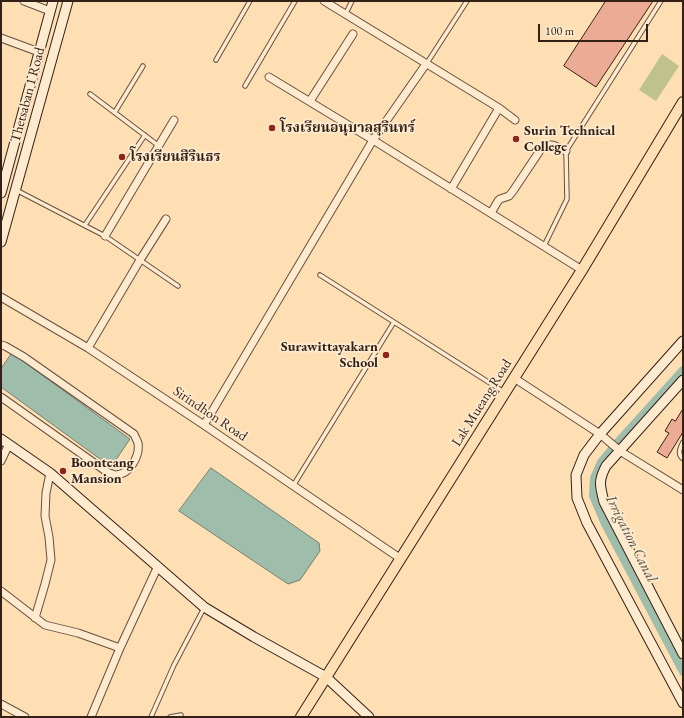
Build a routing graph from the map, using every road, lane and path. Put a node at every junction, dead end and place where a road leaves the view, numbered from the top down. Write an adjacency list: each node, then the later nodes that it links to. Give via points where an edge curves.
1 (24, 1): 10 (street)
2 (53, 1): 10 (street, Thetsaban 1 Road)
3 (68, 1): 32 (street, Thetsaban 1 Road)
4 (250, 1): 15 (lane)
5 (295, 1): 19 (lane)
6 (324, 1): 11 (street)
7 (352, 1): 11 (lane)
8 (467, 1): 16 (lane)
9 (661, 1): 30 (lane)
10 (50, 11): 14 (street, Thetsaban 1 Road)
11 (345, 14): 16 (street)
12 (353, 34): 21 (street)
13 (1, 38): 14 (street)
14 (39, 52): 33 (street, Thetsaban 1 Road)
15 (216, 60)
16 (426, 64): 23 (street); 28 (street)
17 (144, 66): 24 (lane)
18 (268, 77): 21 (street)
19 (245, 86)
20 (90, 94): 24 (lane)
21 (310, 102): 28 (street)
22 (683, 102): 41 (main road, Lak Mueang Road)
23 (499, 108): 26 (street); 31 (street)
24 (115, 112): 27 (lane)
25 (174, 120): 29 (street)
26 (515, 120)
27 (144, 135): 29 (lane); 36 (lane)
28 (373, 140): 31 (street); 53 (street)
29 (159, 146): 37 (street)
30 (566, 151): 34 (street, via 552,145 541,149 513,191 498,201); 39 (lane, via 567,199)
31 (451, 188): 34 (street)
32 (16, 190): 36 (lane); 38 (street, Thetsaban 1 Road)
33 (1, 193)
34 (491, 213): 39 (street)
35 (166, 219): 40 (street)
36 (84, 225): 37 (lane)
37 (105, 236): 40 (lane)
38 (1, 242)
39 (544, 246): 41 (street)
40 (140, 260): 43 (lane); 48 (street)
41 (582, 270): 49 (main road, Lak Mueang Road)
42 (320, 275): 45 (lane)
43 (178, 286)
44 (1, 297): 48 (street, Sirindhon Road)
45 (394, 322): 51 (lane); 62 (lane)
46 (683, 341): 54 (street)
47 (1, 346): 52 (street, via 24,357 134,434 138,443 136,459 131,467 122,473 114,475 107,472)
48 (88, 348): 53 (street, Sirindhon Road)
49 (514, 378): 51 (main road, Lak Mueang Road); 54 (street)
50 (683, 380): 58 (street)
51 (505, 392): 64 (main road, Lak Mueang Road)
52 (1, 397)
53 (204, 425): 62 (street, Sirindhon Road)
54 (600, 434): 58 (street); 72 (street, via 584,455 576,475 577,498 587,523)
55 (1, 439): 57 (street)
56 (683, 442): 59 (lane, via 679,454)
57 (9, 444): 60 (street); 61 (street)
58 (620, 451): 63 (street); 70 (street, via 606,466 601,476 600,487 604,502)
59 (683, 459)
60 (1, 461)
61 (50, 473): 65 (street); 68 (street, via 45,516 51,560)
62 (293, 486): 64 (street, Sirindhon Road)
63 (683, 490)
64 (401, 559): 71 (main road, Lak Mueang Road)
65 (158, 566): 67 (street); 69 (street)
66 (1, 591): 68 (street)
67 (204, 607): 71 (street); 77 (lane)
68 (35, 618): 69 (street, via 45,625 78,633)
69 (120, 648): 76 (street)
70 (683, 654)
71 (326, 677): 79 (main road, Lak Mueang Road); 80 (street)
72 (683, 703)
73 (1, 704): 75 (street)
74 (182, 715): 78 (lane)
75 (24, 717)
76 (91, 717)
77 (151, 717)
78 (170, 717)
79 (301, 717)
80 (369, 717)

